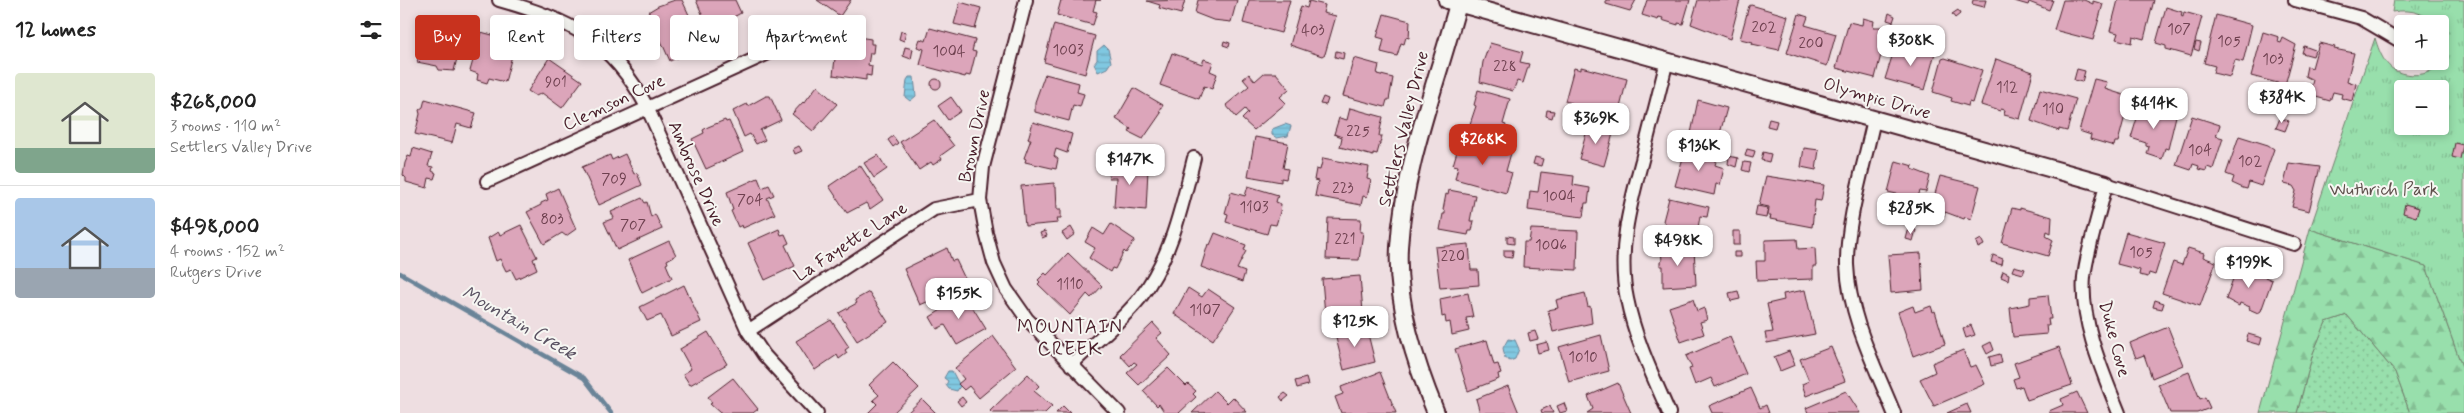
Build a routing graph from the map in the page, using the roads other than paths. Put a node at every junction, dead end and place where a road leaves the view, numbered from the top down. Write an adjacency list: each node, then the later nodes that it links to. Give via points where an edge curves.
1 (499, 0): 8 (street, Ambrose Drive, via 571,25 592,40 625,73)
2 (1026, 0): 13 (street, Brown Drive, via 986,151)
3 (2295, 0): 5 (street, via 2361,18)
4 (1455, 1): 7 (street, Olympic Drive); 19 (street, Settlers Valley Drive, via 1410,176 1399,249 1411,343)
5 (2394, 37)
6 (752, 60): 8 (street, Clemson Cove)
7 (1667, 60): 9 (street, Olympic Drive); 20 (street, via 1631,203 1623,265 1633,323)
8 (646, 107): 11 (street, Clemson Cove); 15 (street, Ambrose Drive)
9 (1874, 119): 12 (street, Olympic Drive); 21 (street, via 1857,194 1847,264 1861,333)
10 (1194, 158): 16 (street, via 1178,220 1156,274 1140,298)
11 (487, 181)
12 (2106, 184): 14 (street, Olympic Drive); 22 (street, Duke Cove, via 2084,277 2086,308 2101,370)
13 (980, 200): 15 (street, La Fayette Lane, via 934,209); 16 (street, Brown Drive, via 994,263 1006,289 1027,318)
14 (2294, 244)
15 (748, 331): 17 (street, Ambrose Drive, via 764,355)
16 (1071, 365): 18 (street, Brown Drive)
17 (817, 413)
18 (1119, 413)
19 (1436, 413)
20 (1669, 413)
21 (1894, 413)
22 (2119, 413)

